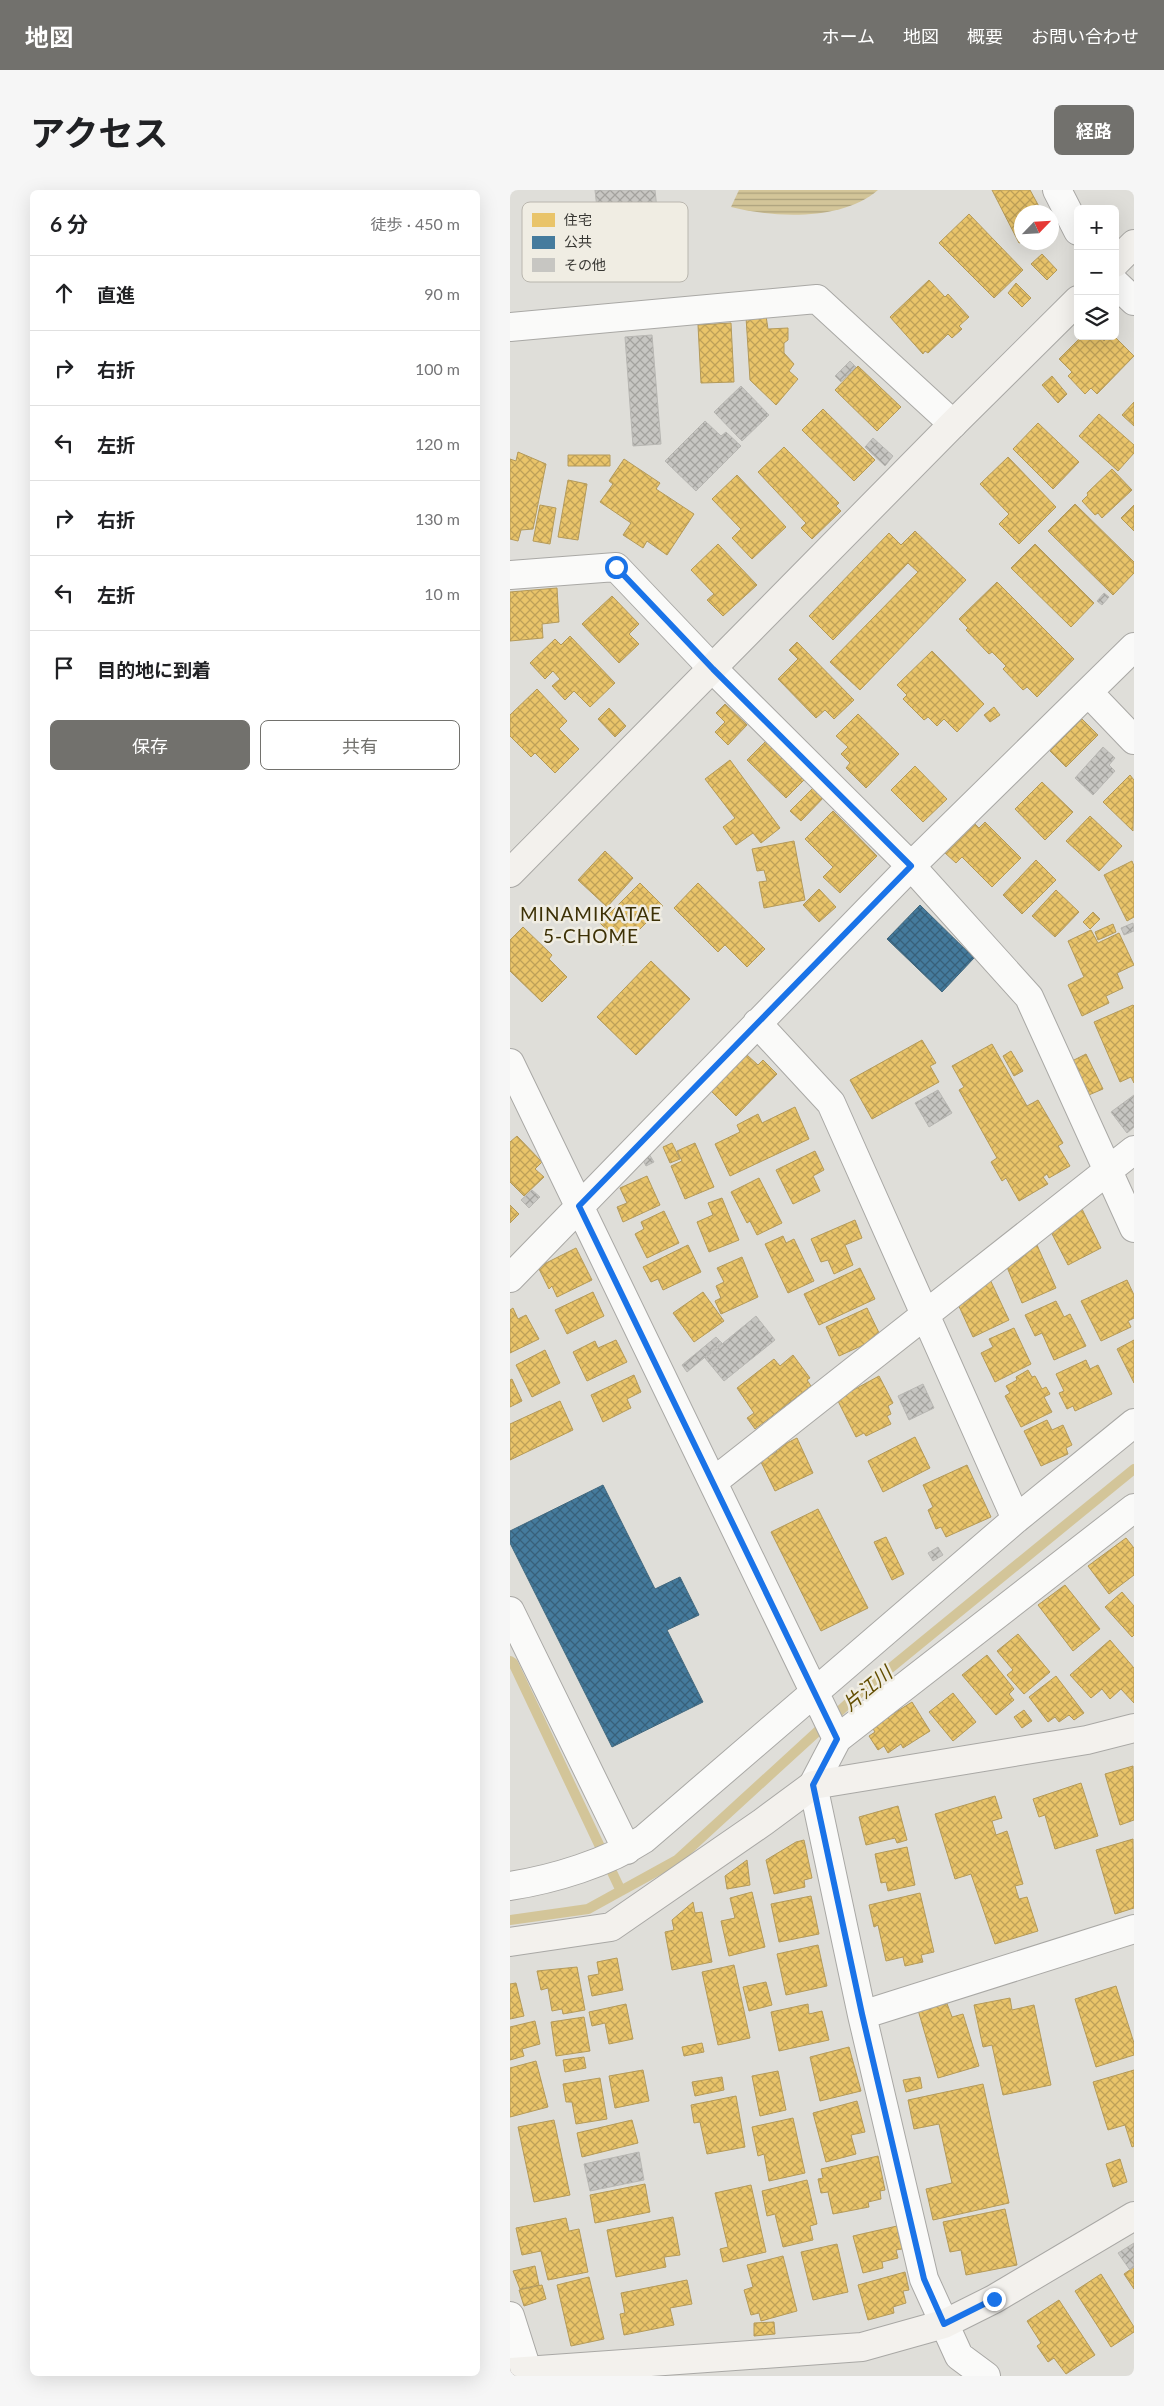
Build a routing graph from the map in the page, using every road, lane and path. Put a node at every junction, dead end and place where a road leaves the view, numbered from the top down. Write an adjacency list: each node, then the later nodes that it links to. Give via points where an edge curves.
1 (1057, 190): 2 (street)
2 (1074, 223)
3 (1134, 244): 4 (street)
4 (1119, 259)
5 (1119, 287): 6 (street)
6 (1134, 301)
7 (1074, 304): 9 (street)
8 (510, 327): 9 (street, via 817,300)
9 (953, 424): 12 (street)
10 (510, 575): 12 (street, via 616,567)
11 (1134, 647): 13 (street)
12 (713, 669): 15 (street); 16 (street)
13 (1088, 692): 14 (street); 15 (street)
14 (1134, 740)
15 (911, 866): 17 (street); 20 (street, via 1029,997)
16 (510, 873)
17 (757, 1023): 21 (street); 24 (street, via 831,1103)
18 (510, 1063): 21 (street)
19 (1134, 1150): 20 (street)
20 (1108, 1172): 22 (street); 24 (street)
21 (579, 1206): 23 (street); 26 (street)
22 (1134, 1228)
23 (510, 1278)
24 (924, 1316): 26 (street); 28 (street)
25 (1134, 1423): 28 (street)
26 (713, 1482): 31 (street)
27 (1134, 1508): 33 (street)
28 (1016, 1520): 31 (street)
29 (510, 1611): 30 (street)
30 (516, 1638): 35 (street)
31 (816, 1692): 33 (street); 35 (street)
32 (1134, 1728): 34 (street, via 1087,1740)
33 (837, 1739): 34 (street)
34 (813, 1785): 38 (street, via 611,1927); 39 (street)
35 (627, 1850): 36 (street, via 599,1863)
36 (510, 1886)
37 (1134, 1929): 39 (street)
38 (510, 1942)
39 (862, 2014): 42 (street, via 924,2279)
40 (1134, 2216): 42 (street, via 994,2299)
41 (510, 2316): 43 (street)
42 (944, 2324): 43 (street, via 862,2347); 44 (street, via 959,2356)
43 (522, 2373)
44 (986, 2376)

